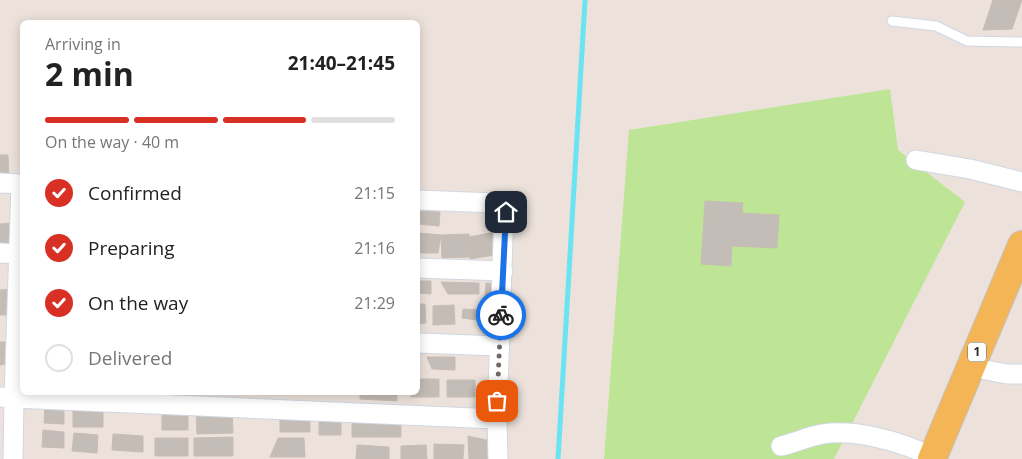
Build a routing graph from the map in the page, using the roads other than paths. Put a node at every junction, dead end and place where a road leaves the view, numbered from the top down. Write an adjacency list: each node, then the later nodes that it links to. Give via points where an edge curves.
1 (892, 22): 2 (lane, via 936,26 967,41)
2 (1022, 42)
3 (916, 160): 4 (street)
4 (1022, 182)
5 (0, 184): 6 (street)
6 (20, 184)
7 (420, 200): 13 (street, via 500,204 506,212)
8 (1022, 246): 17 (main road, 1)
9 (0, 253): 10 (street)
10 (20, 254)
11 (20, 263): 14 (street)
12 (420, 268): 13 (street)
13 (503, 271): 16 (street)
14 (13, 325): 19 (street)
15 (420, 343): 16 (street)
16 (499, 346): 20 (street)
17 (970, 367): 18 (street); 22 (main road, 1)
18 (1022, 374)
19 (7, 398): 20 (street); 23 (street)
20 (497, 419): 24 (street)
21 (781, 446): 22 (street, via 825,434 854,435 911,446)
22 (932, 458)
23 (13, 459)
24 (498, 459)

